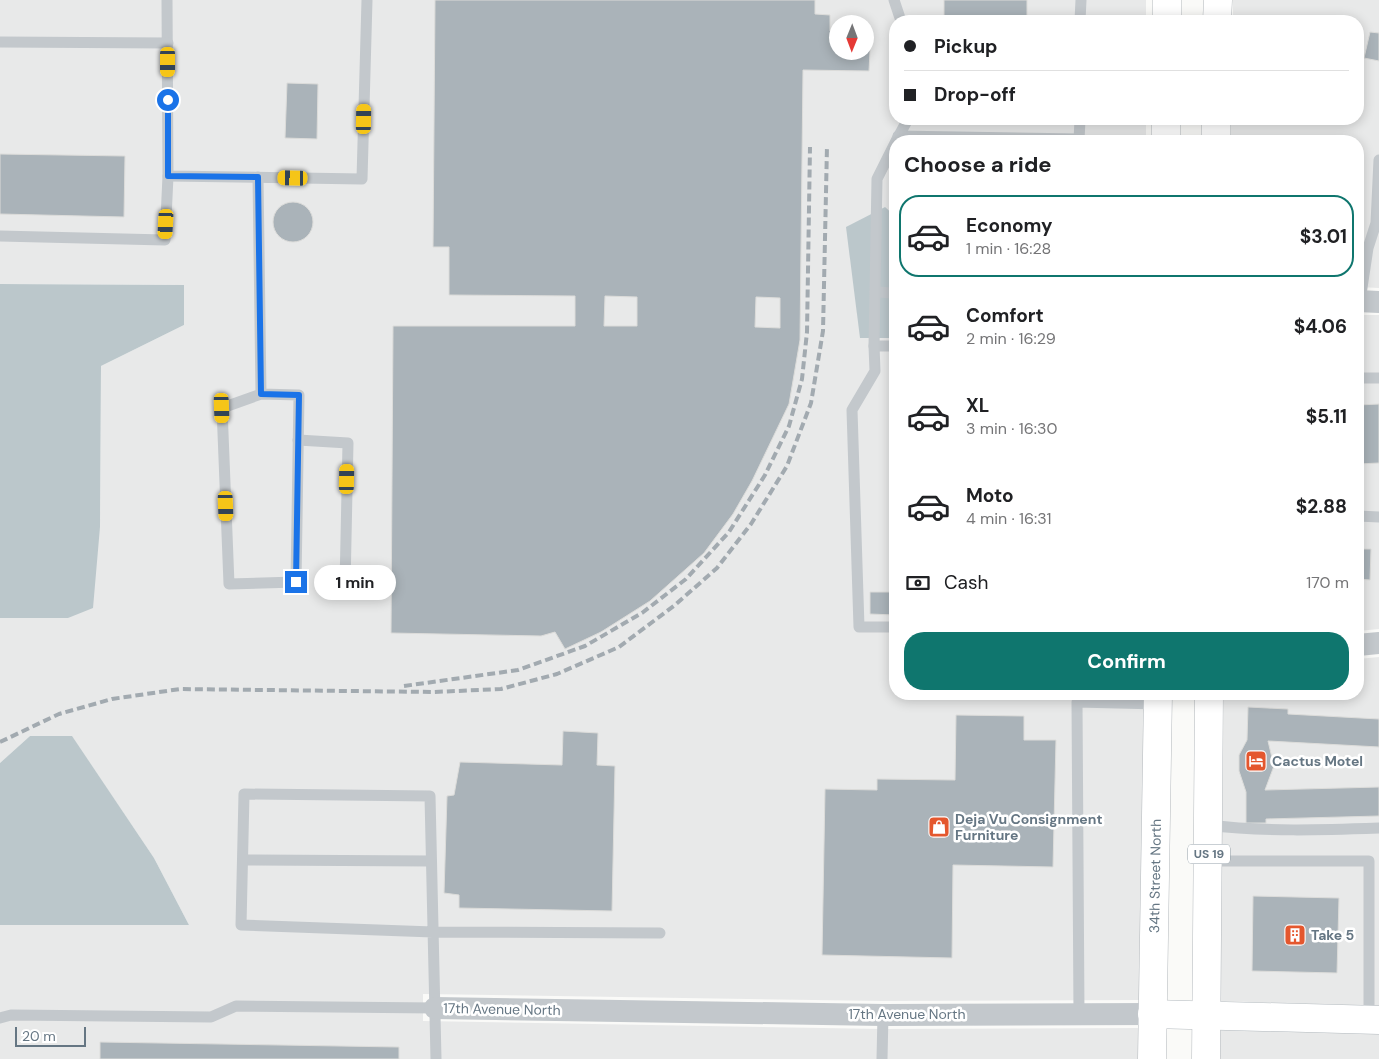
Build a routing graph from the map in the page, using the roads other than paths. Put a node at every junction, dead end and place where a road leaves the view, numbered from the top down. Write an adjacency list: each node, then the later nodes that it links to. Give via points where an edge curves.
1 (168, 0): 12 (lane)
2 (366, 0): 16 (lane, via 362,179)
3 (894, 0): 7 (lane)
4 (1081, 0): 8 (lane)
5 (1167, 0): 9 (main road)
6 (1218, 0): 10 (main road)
7 (899, 15)
8 (1080, 15)
9 (1167, 15)
10 (1217, 15)
11 (0, 42): 12 (lane)
12 (168, 43): 15 (lane)
13 (889, 154): 18 (lane, via 877,179)
14 (1379, 160): 20 (lane, via 1376,223 1368,248)
15 (168, 176): 16 (lane); 17 (lane, via 165,240)
16 (258, 177): 25 (lane)
17 (0, 236)
18 (875, 292): 19 (lane); 21 (lane)
19 (889, 293)
20 (1366, 301)
21 (874, 346): 22 (lane); 30 (lane, via 875,371 852,410 859,627)
22 (889, 346)
23 (1364, 378): 24 (lane)
24 (1379, 378)
25 (261, 394): 26 (lane, via 299,395); 26 (lane, via 222,408 229,584 296,582)
26 (298, 440): 29 (lane, via 348,443)
27 (1364, 516): 28 (lane)
28 (1379, 517)
29 (345, 587)
30 (889, 627)
31 (1379, 643): 32 (street)
32 (1364, 644)
33 (1131, 700): 44 (lane, via 1077,702)
34 (1158, 700): 45 (main road, 34th Street North)
35 (1209, 700): 36 (main road, US 19)
36 (1208, 826): 37 (lane, via 1307,831); 40 (main road, US 19)
37 (1379, 828)
38 (243, 860): 39 (lane); 39 (lane, via 244,794 430,796); 41 (lane, via 241,925)
39 (431, 861): 41 (lane)
40 (1209, 861): 47 (main road, US 19); 49 (lane, via 1369,861)
41 (433, 932): 42 (lane); 43 (lane)
42 (660, 933)
43 (435, 1008): 46 (street, 17th Avenue North); 48 (lane, via 236,1006 211,1017 11,1015); 50 (lane)
44 (1079, 1014): 45 (street, 17th Avenue North); 46 (street, 17th Avenue North)
45 (1152, 1014): 47 (main road, 17th Avenue North); 52 (main road, 34th Street North)
46 (883, 1015): 51 (lane)
47 (1206, 1015): 49 (main road, 17th Avenue North); 53 (main road, US 19)
48 (0, 1018)
49 (1374, 1019)
50 (436, 1059)
51 (882, 1059)
52 (1152, 1059)
53 (1206, 1059)

